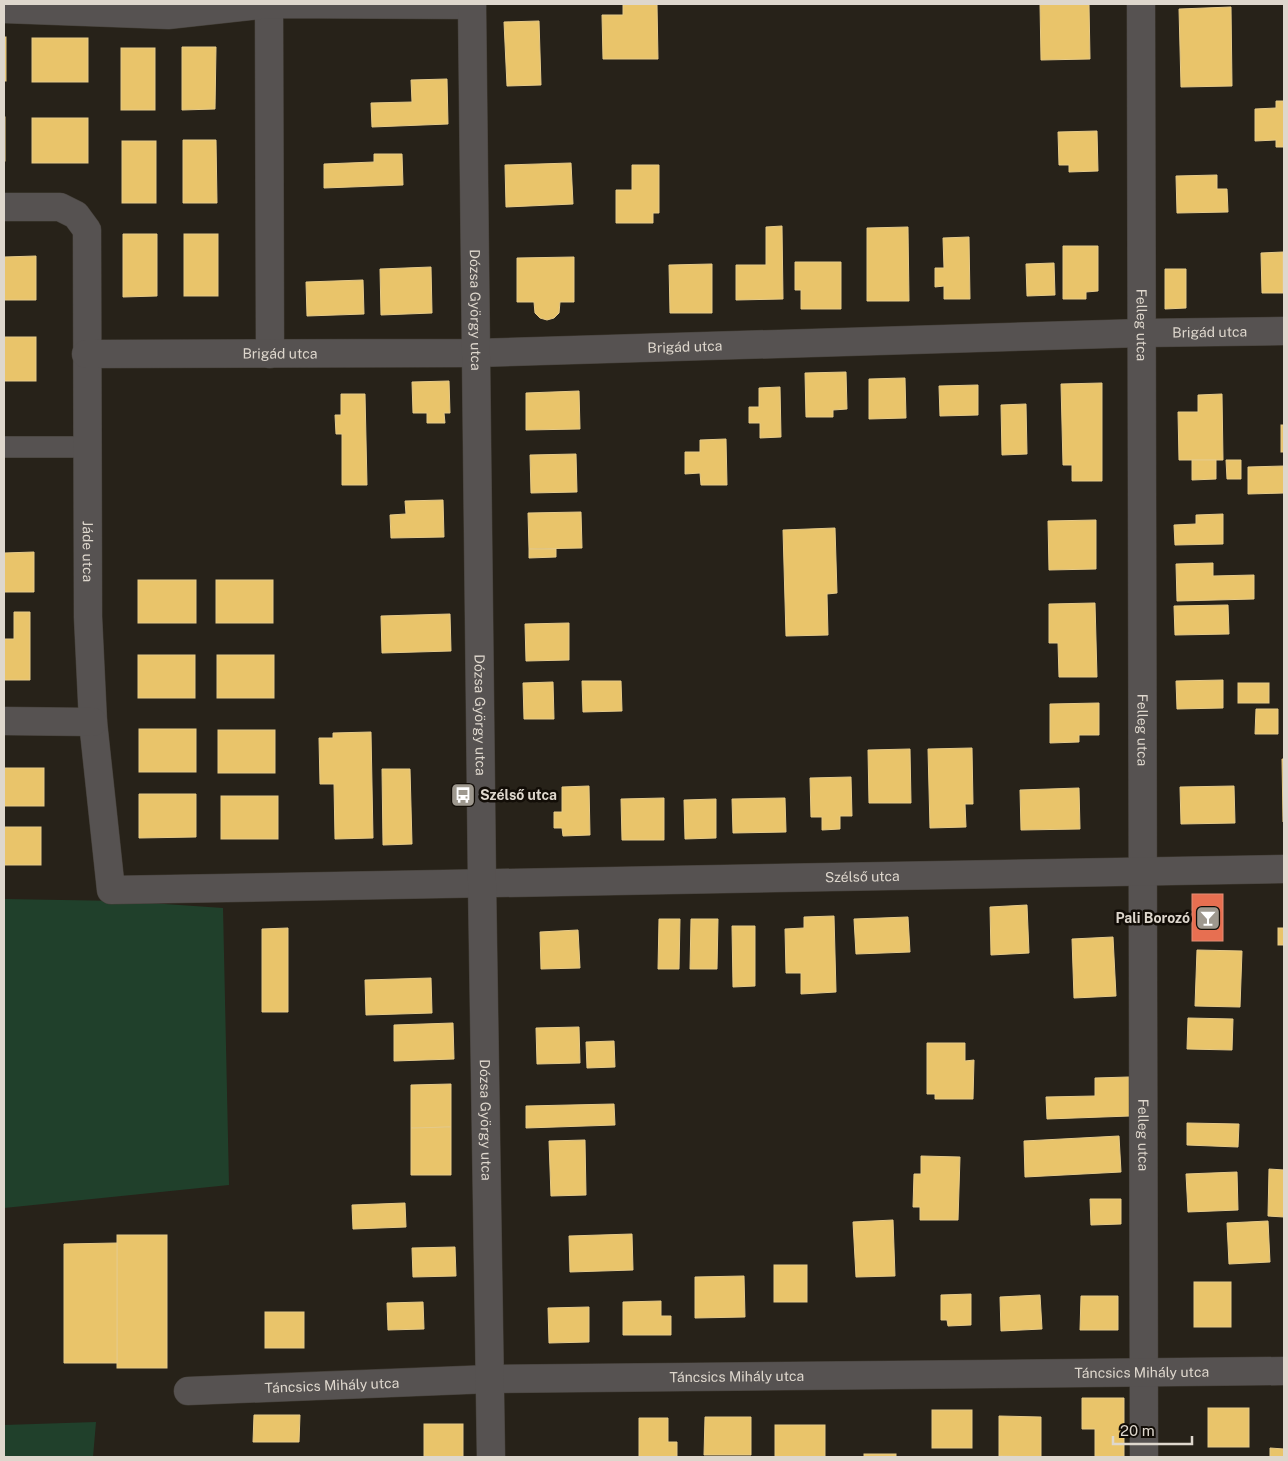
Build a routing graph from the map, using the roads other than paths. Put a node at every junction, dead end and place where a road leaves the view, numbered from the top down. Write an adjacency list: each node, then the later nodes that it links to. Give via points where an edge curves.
1 (269, 4): 3 (street); 4 (street, via 168,16); 10 (street)
2 (1141, 4): 7 (street, Felleg utca)
3 (472, 5): 8 (street, Dózsa György utca)
4 (4, 9)
5 (4, 206): 9 (street, Jáde utca, via 60,208 76,215 87,230)
6 (1284, 331): 7 (street, Brigád utca)
7 (1142, 333): 8 (street, Brigád utca); 16 (street, Felleg utca)
8 (476, 353): 10 (street, Brigád utca); 17 (street, Dózsa György utca)
9 (86, 354): 10 (street, Brigád utca); 12 (street, Jáde utca)
10 (270, 354)
11 (4, 447): 12 (street)
12 (87, 447): 14 (street, Jáde utca, via 88,617)
13 (4, 722): 14 (street)
14 (93, 722): 18 (street, Jáde utca)
15 (1284, 869): 16 (street, Szélső utca)
16 (1142, 871): 17 (street, Szélső utca); 20 (street, Felleg utca)
17 (482, 882): 18 (street, Szélső utca); 21 (street, Dózsa György utca)
18 (111, 890)
19 (1284, 1371): 20 (street, Táncsics Mihály utca)
20 (1144, 1374): 21 (street, Táncsics Mihály utca); 24 (street, Felleg utca)
21 (491, 1379): 22 (street, Táncsics Mihály utca); 23 (street, Dózsa György utca)
22 (188, 1391)
23 (491, 1457)
24 (1144, 1457)

